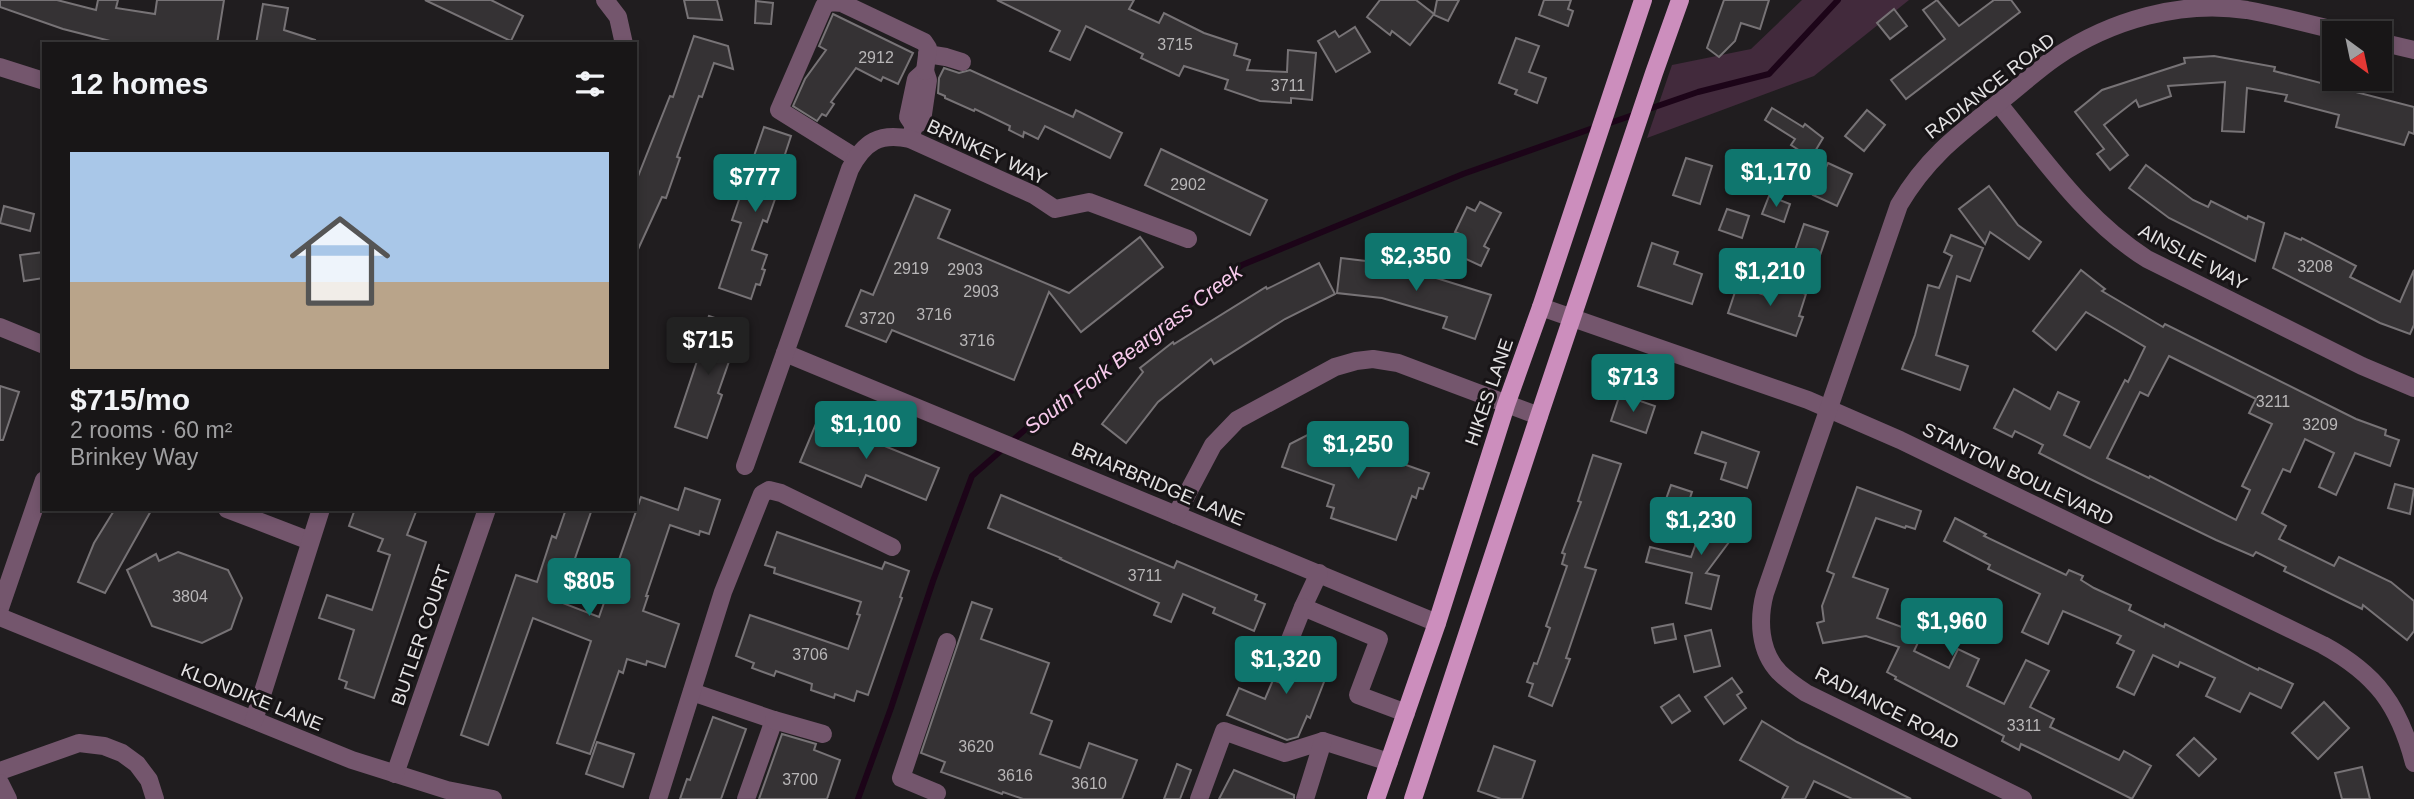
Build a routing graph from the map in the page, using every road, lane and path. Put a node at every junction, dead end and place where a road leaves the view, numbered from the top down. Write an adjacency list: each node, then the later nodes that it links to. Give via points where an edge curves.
1 (605, 0): 5 (street, via 618,17)
2 (1643, 0): 16 (main road, HIKES LANE)
3 (1680, 0): 17 (main road)
4 (2322, 28): 12 (street, RADIANCE ROAD, via 2245,10 2158,13 2088,38 2054,58)
5 (624, 42)
6 (2392, 45): 7 (street)
7 (2414, 50)
8 (926, 62): 9 (street, via 946,57); 13 (street, via 922,121); 14 (street, via 924,42 842,3 824,6 779,110)
9 (962, 62)
10 (0, 67): 11 (street)
11 (42, 80)
12 (1998, 103): 21 (street, AINSLIE WAY, via 2082,206 2125,245); 23 (street, RADIANCE ROAD, via 1925,166 1899,205)
13 (912, 133): 14 (street, BRINKEY WAY, via 869,143); 15 (street, BRINKEY WAY, via 1055,209 1089,202)
14 (856, 158): 20 (street)
15 (1188, 239)
16 (1541, 307): 17 (street, STANTON BOULEVARD); 22 (main road, HIKES LANE)
17 (1572, 317): 23 (street, STANTON BOULEVARD); 24 (main road)
18 (0, 327): 19 (street)
19 (42, 344)
20 (785, 353): 25 (street); 30 (street, BRIARBRIDGE LANE)
21 (2414, 388)
22 (1506, 404): 24 (street); 30 (street, via 1390,360 1356,361 1335,368 1255,409 1224,432 1203,460); 37 (main road, HIKES LANE)
23 (1829, 409): 47 (street, STANTON BOULEVARD, via 2342,655 2383,691 2398,714); 62 (street, RADIANCE ROAD, via 1763,600 1760,622 1766,649 1780,674 1806,693)
24 (1539, 416): 61 (main road)
25 (746, 466)
26 (42, 486): 34 (street)
27 (232, 511): 31 (street)
28 (320, 511): 31 (street)
29 (486, 511): 49 (street, BUTLER COURT)
30 (1177, 515): 33 (street, BRIARBRIDGE LANE)
31 (310, 541): 42 (street)
32 (892, 547): 40 (street, via 781,493 769,490 762,494 723,592)
33 (1319, 573): 35 (street); 37 (street, BRIARBRIDGE LANE)
34 (0, 607)
35 (1303, 607): 39 (street); 41 (street, via 1379,639 1358,695)
36 (0, 617): 42 (street, KLONDIKE LANE)
37 (1437, 623): 41 (main road, HIKES LANE)
38 (947, 642): 51 (street, via 901,778)
39 (1283, 657)
40 (692, 692): 43 (street); 56 (street)
41 (1406, 713): 46 (main road, HIKES LANE)
42 (254, 720): 49 (street, KLONDIKE LANE)
43 (774, 720): 44 (street); 57 (street)
44 (823, 734)
45 (1323, 741): 46 (street); 58 (street, via 1284,753 1224,731); 59 (street)
46 (1389, 762): 60 (main road, HIKES LANE)
47 (2414, 763)
48 (0, 771): 54 (street, via 79,743 104,746 137,764)
49 (395, 775): 55 (street, KLONDIKE LANE)
50 (0, 783): 53 (street)
51 (911, 791): 52 (street)
52 (942, 797)
53 (8, 799)
54 (155, 799)
55 (493, 799)
56 (658, 799)
57 (746, 799)
58 (1199, 799)
59 (1305, 799)
60 (1376, 799)
61 (1413, 799)
62 (2023, 799)

